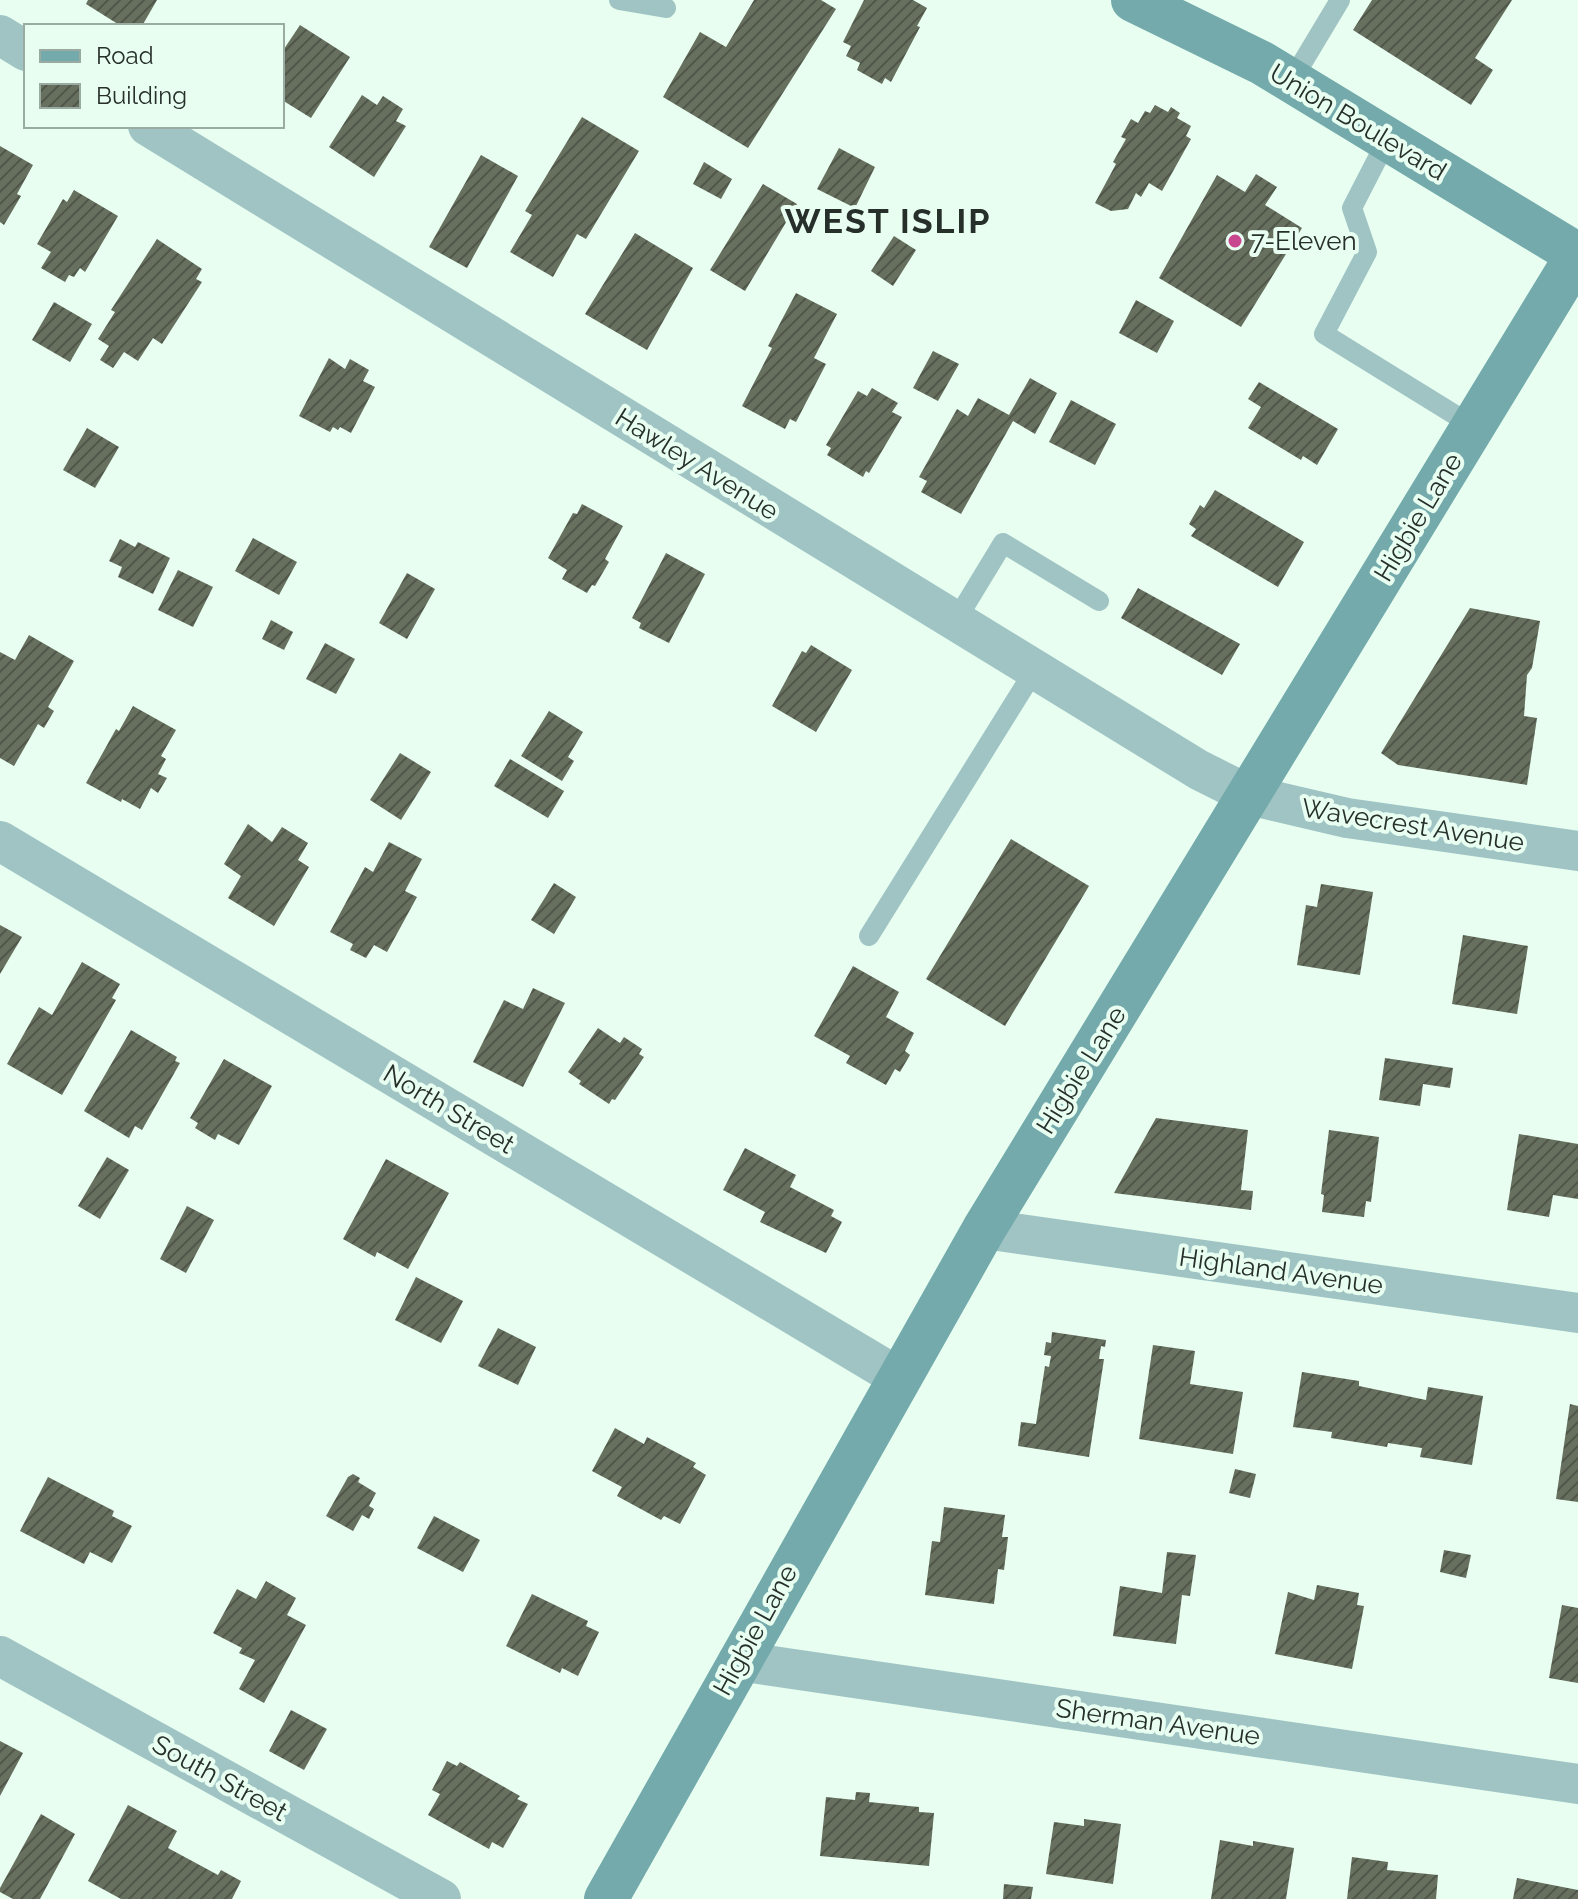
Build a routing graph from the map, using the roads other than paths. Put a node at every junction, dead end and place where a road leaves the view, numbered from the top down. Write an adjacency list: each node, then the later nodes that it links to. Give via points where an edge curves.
1 (619, 0): 4 (lane)
2 (1133, 0): 7 (main road, Union Boulevard)
3 (1340, 0): 7 (lane)
4 (666, 8)
5 (0, 35): 6 (street)
6 (24, 50)
7 (1292, 80): 9 (main road, Union Boulevard)
8 (151, 128): 13 (street, Hawley Avenue)
9 (1388, 138): 10 (main road, Union Boulevard); 11 (lane, via 1352,208 1367,252 1324,334)
10 (1578, 254): 11 (main road, Higbie Lane)
11 (1473, 426): 15 (main road, Higbie Lane)
12 (1099, 601): 13 (lane, via 1003,543)
13 (955, 622): 14 (street, Hawley Avenue)
14 (1034, 671): 15 (street, Hawley Avenue, via 1183,762); 18 (lane)
15 (1249, 795): 17 (street, Wavecrest Avenue, via 1347,818); 19 (main road, Higbie Lane)
16 (0, 841): 21 (street, North Street)
17 (1578, 851)
18 (869, 936)
19 (984, 1229): 20 (street, Highland Avenue); 21 (main road, Higbie Lane)
20 (1578, 1313)
21 (898, 1377): 23 (main road, Higbie Lane)
22 (0, 1656): 25 (street, South Street)
23 (738, 1661): 24 (street, Sherman Avenue); 26 (main road, Higbie Lane)
24 (1578, 1784)
25 (441, 1899)
26 (606, 1899)

